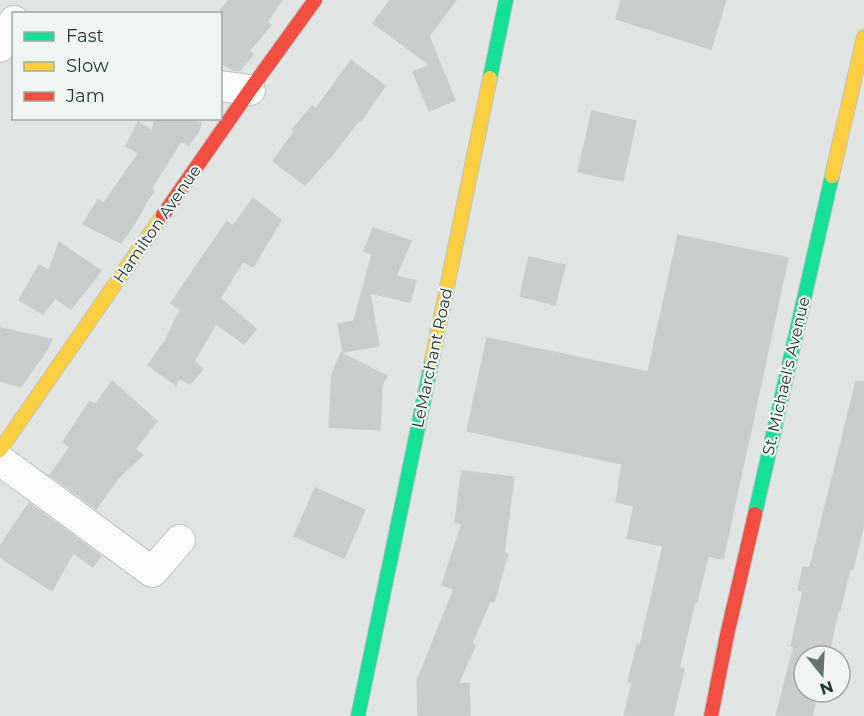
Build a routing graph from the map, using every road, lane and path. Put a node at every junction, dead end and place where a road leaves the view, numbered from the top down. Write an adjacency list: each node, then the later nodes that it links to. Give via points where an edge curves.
1 (315, 0): 7 (street, Hamilton Avenue)
2 (506, 0): 11 (street, LeMarchant Road)
3 (12, 25): 5 (street)
4 (864, 37): 12 (street, St. Michael's Avenue)
5 (0, 50)
6 (222, 86): 7 (street)
7 (250, 90): 8 (street, Hamilton Avenue)
8 (0, 450)
9 (0, 460): 10 (street, via 152,572)
10 (180, 540)
11 (358, 716)
12 (711, 716)

